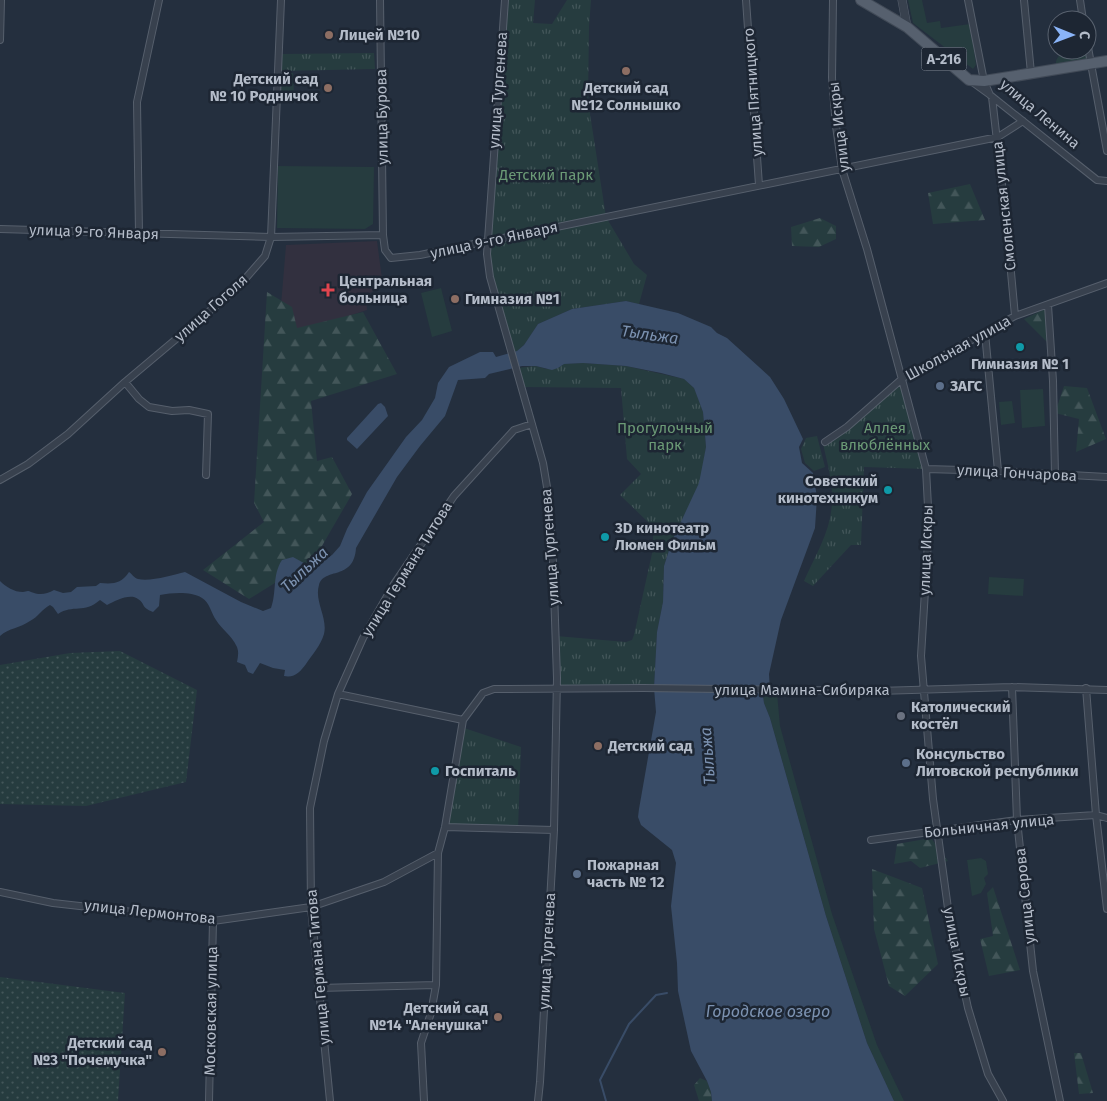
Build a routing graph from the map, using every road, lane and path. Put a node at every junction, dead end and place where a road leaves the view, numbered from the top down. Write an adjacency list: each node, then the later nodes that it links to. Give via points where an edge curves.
1 (2, 0): 13 (street)
2 (159, 0): 28 (street, via 137,102)
3 (281, 0): 30 (street, улица Гоголя)
4 (380, 0): 29 (street, улица Бурова)
5 (505, 0): 31 (street, улица Тургенева)
6 (746, 0): 26 (street, улица Пятницкого)
7 (833, 0): 24 (street, улица Искры, via 832,78)
8 (861, 0): 12 (main road, А-216)
9 (902, 0): 12 (street)
10 (968, 0): 19 (street)
11 (1024, 0): 17 (street)
12 (907, 27): 18 (main road, А-216)
13 (0, 40)
14 (1090, 60): 16 (street)
15 (1107, 60): 16 (main road, А-216)
16 (1090, 63): 17 (main road, А-216); 23 (street)
17 (1031, 73): 19 (main road, А-216)
18 (969, 80): 19 (main road, улица Ленина / А-216); 20 (street)
19 (984, 81): 20 (street, улица Ленина)
20 (991, 96): 21 (street, улица Ленина); 22 (street, Смоленская улица)
21 (1023, 121): 22 (street); 25 (street, улица Ленина, via 1097,180)
22 (998, 137): 24 (street, улица 9-го Января); 34 (street, Смоленская улица)
23 (1107, 151)
24 (842, 169): 26 (street, улица 9-го Января); 36 (street, улица Искры)
25 (1107, 181)
26 (760, 185): 31 (street, улица 9-го Января)
27 (0, 229): 28 (street, улица 9-го Января)
28 (140, 234): 30 (street, улица 9-го Января)
29 (383, 234): 30 (street, улица 9-го Января); 31 (street, улица 9-го Января, via 385,250 391,258)
30 (271, 237): 37 (street, улица Гоголя, via 265,256 238,287)
31 (487, 242): 38 (street, улица Тургенева, via 490,277)
32 (1107, 283): 33 (street, Школьная улица)
33 (1048, 305): 34 (street, Школьная улица); 43 (street)
34 (1015, 316): 35 (street, Школьная улица)
35 (985, 334): 36 (street, Школьная улица); 41 (street)
36 (903, 378): 39 (street, Школьная улица); 40 (street, улица Искры)
37 (125, 382): 42 (street, via 149,407 208,414); 45 (street, улица Гоголя, via 68,434)
38 (532, 424): 48 (street, улица Тургенева, via 544,463 549,499); 51 (street, улица Германа Титова, via 514,430 454,496 394,584 363,638)
39 (825, 442)
40 (926, 468): 41 (street, улица Гончарова); 49 (street, улица Искры, via 929,525 921,656)
41 (998, 471): 43 (street, улица Гончарова)
42 (206, 475)
43 (1055, 475): 44 (street, улица Гончарова)
44 (1107, 477)
45 (0, 480)
46 (1012, 688): 47 (street, улица Мамина-Сибиряка); 49 (street, улица Мамина-Сибиряка); 55 (street, улица Серова)
47 (1086, 688): 50 (street, улица Мамина-Сибиряка); 53 (street)
48 (557, 689): 49 (street, улица Мамина-Сибиряка); 52 (street, улица Мамина-Сибиряка, via 494,689 483,693); 57 (street, улица Тургенева)
49 (923, 689): 58 (street, улица Искры)
50 (1107, 690)
51 (338, 694): 52 (street); 62 (street, улица Германа Титова, via 310,808)
52 (463, 720): 56 (street)
53 (1096, 815): 54 (street, Больничная улица); 55 (street, Больничная улица); 63 (street)
54 (1107, 818)
55 (1017, 820): 58 (street, Больничная улица); 72 (street, улица Серова, via 1033,971)
56 (445, 827): 57 (street); 60 (street)
57 (554, 830): 70 (street, улица Тургенева)
58 (937, 831): 59 (street, Больничная улица); 71 (street, улица Искры, via 950,923 968,1008 988,1074)
59 (871, 840)
60 (438, 853): 62 (street, улица Лермонтова, via 384,882); 65 (street)
61 (0, 892): 64 (street, улица Лермонтова, via 53,902)
62 (311, 907): 64 (street, улица Лермонтова); 66 (street, улица Германа Титова)
63 (1107, 909)
64 (213, 921): 67 (street, Московская улица)
65 (436, 985): 66 (street); 69 (street, via 432,1013 421,1043)
66 (319, 988): 68 (street, улица Германа Титова)
67 (209, 1101)
68 (330, 1101)
69 (424, 1101)
70 (538, 1101)
71 (1003, 1101)
72 (1060, 1101)

